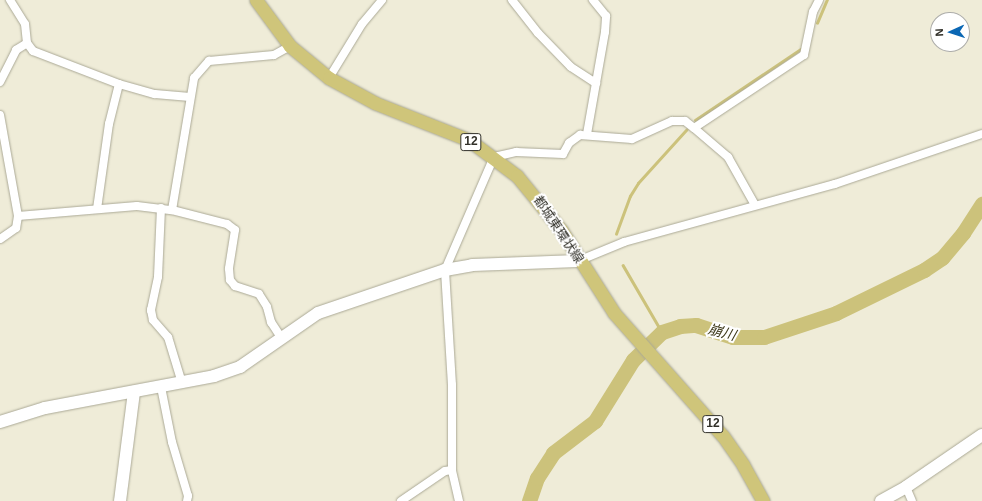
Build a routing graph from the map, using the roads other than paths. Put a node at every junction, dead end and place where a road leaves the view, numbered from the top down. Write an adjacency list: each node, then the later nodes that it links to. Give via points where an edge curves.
1 (10, 0): 7 (street, via 25,24)
2 (256, 0): 8 (main road, 都城東環状線 / 12)
3 (382, 0): 9 (street, via 362,24)
4 (512, 0): 11 (street, via 538,33 571,67)
5 (593, 0): 11 (street, via 606,16 606,32)
6 (819, 0): 15 (street, via 813,12 804,55)
7 (27, 43): 10 (street, via 16,50); 12 (street, via 33,51)
8 (290, 46): 9 (main road, 都城東環状線 / 12); 13 (street, via 274,55 209,61 194,78)
9 (329, 78): 18 (main road, 都城東環状線 / 12, via 375,103 469,140)
10 (0, 82)
11 (596, 83): 16 (street)
12 (119, 84): 13 (street, via 155,94); 20 (street, via 109,124)
13 (190, 97): 22 (street)
14 (0, 116): 23 (street)
15 (694, 128): 16 (street, via 685,121 672,121 632,139); 19 (street, via 728,157)
16 (587, 134): 18 (street, via 574,138 563,154 516,152)
17 (982, 134): 19 (street, via 872,173)
18 (494, 158): 25 (main road, 都城東環状線 / 12, via 517,176 540,201); 26 (street)
19 (755, 205): 25 (street, via 624,242)
20 (97, 208): 21 (street); 23 (street)
21 (161, 208): 22 (street); 28 (street, via 158,277 151,310 153,320 168,337)
22 (172, 210): 27 (street, via 227,224 235,230 230,280 234,286 259,294 271,322)
23 (18, 216): 24 (street, via 16,228)
24 (0, 240)
25 (578, 261): 26 (street, via 472,265); 39 (main road, 都城東環状線 / 12, via 614,313 723,436)
26 (445, 270): 27 (street, via 330,308 306,320); 33 (street, via 452,385)
27 (282, 339): 28 (street, via 240,367)
28 (182, 384): 29 (street)
29 (161, 387): 30 (street); 36 (street)
30 (134, 392): 31 (street, via 45,408); 35 (street)
31 (0, 422)
32 (982, 435): 34 (street)
33 (452, 470): 37 (street, via 445,471); 38 (street)
34 (906, 487): 40 (street); 41 (street)
35 (120, 501)
36 (187, 501)
37 (401, 501)
38 (459, 501)
39 (763, 501)
40 (881, 501)
41 (912, 501)

